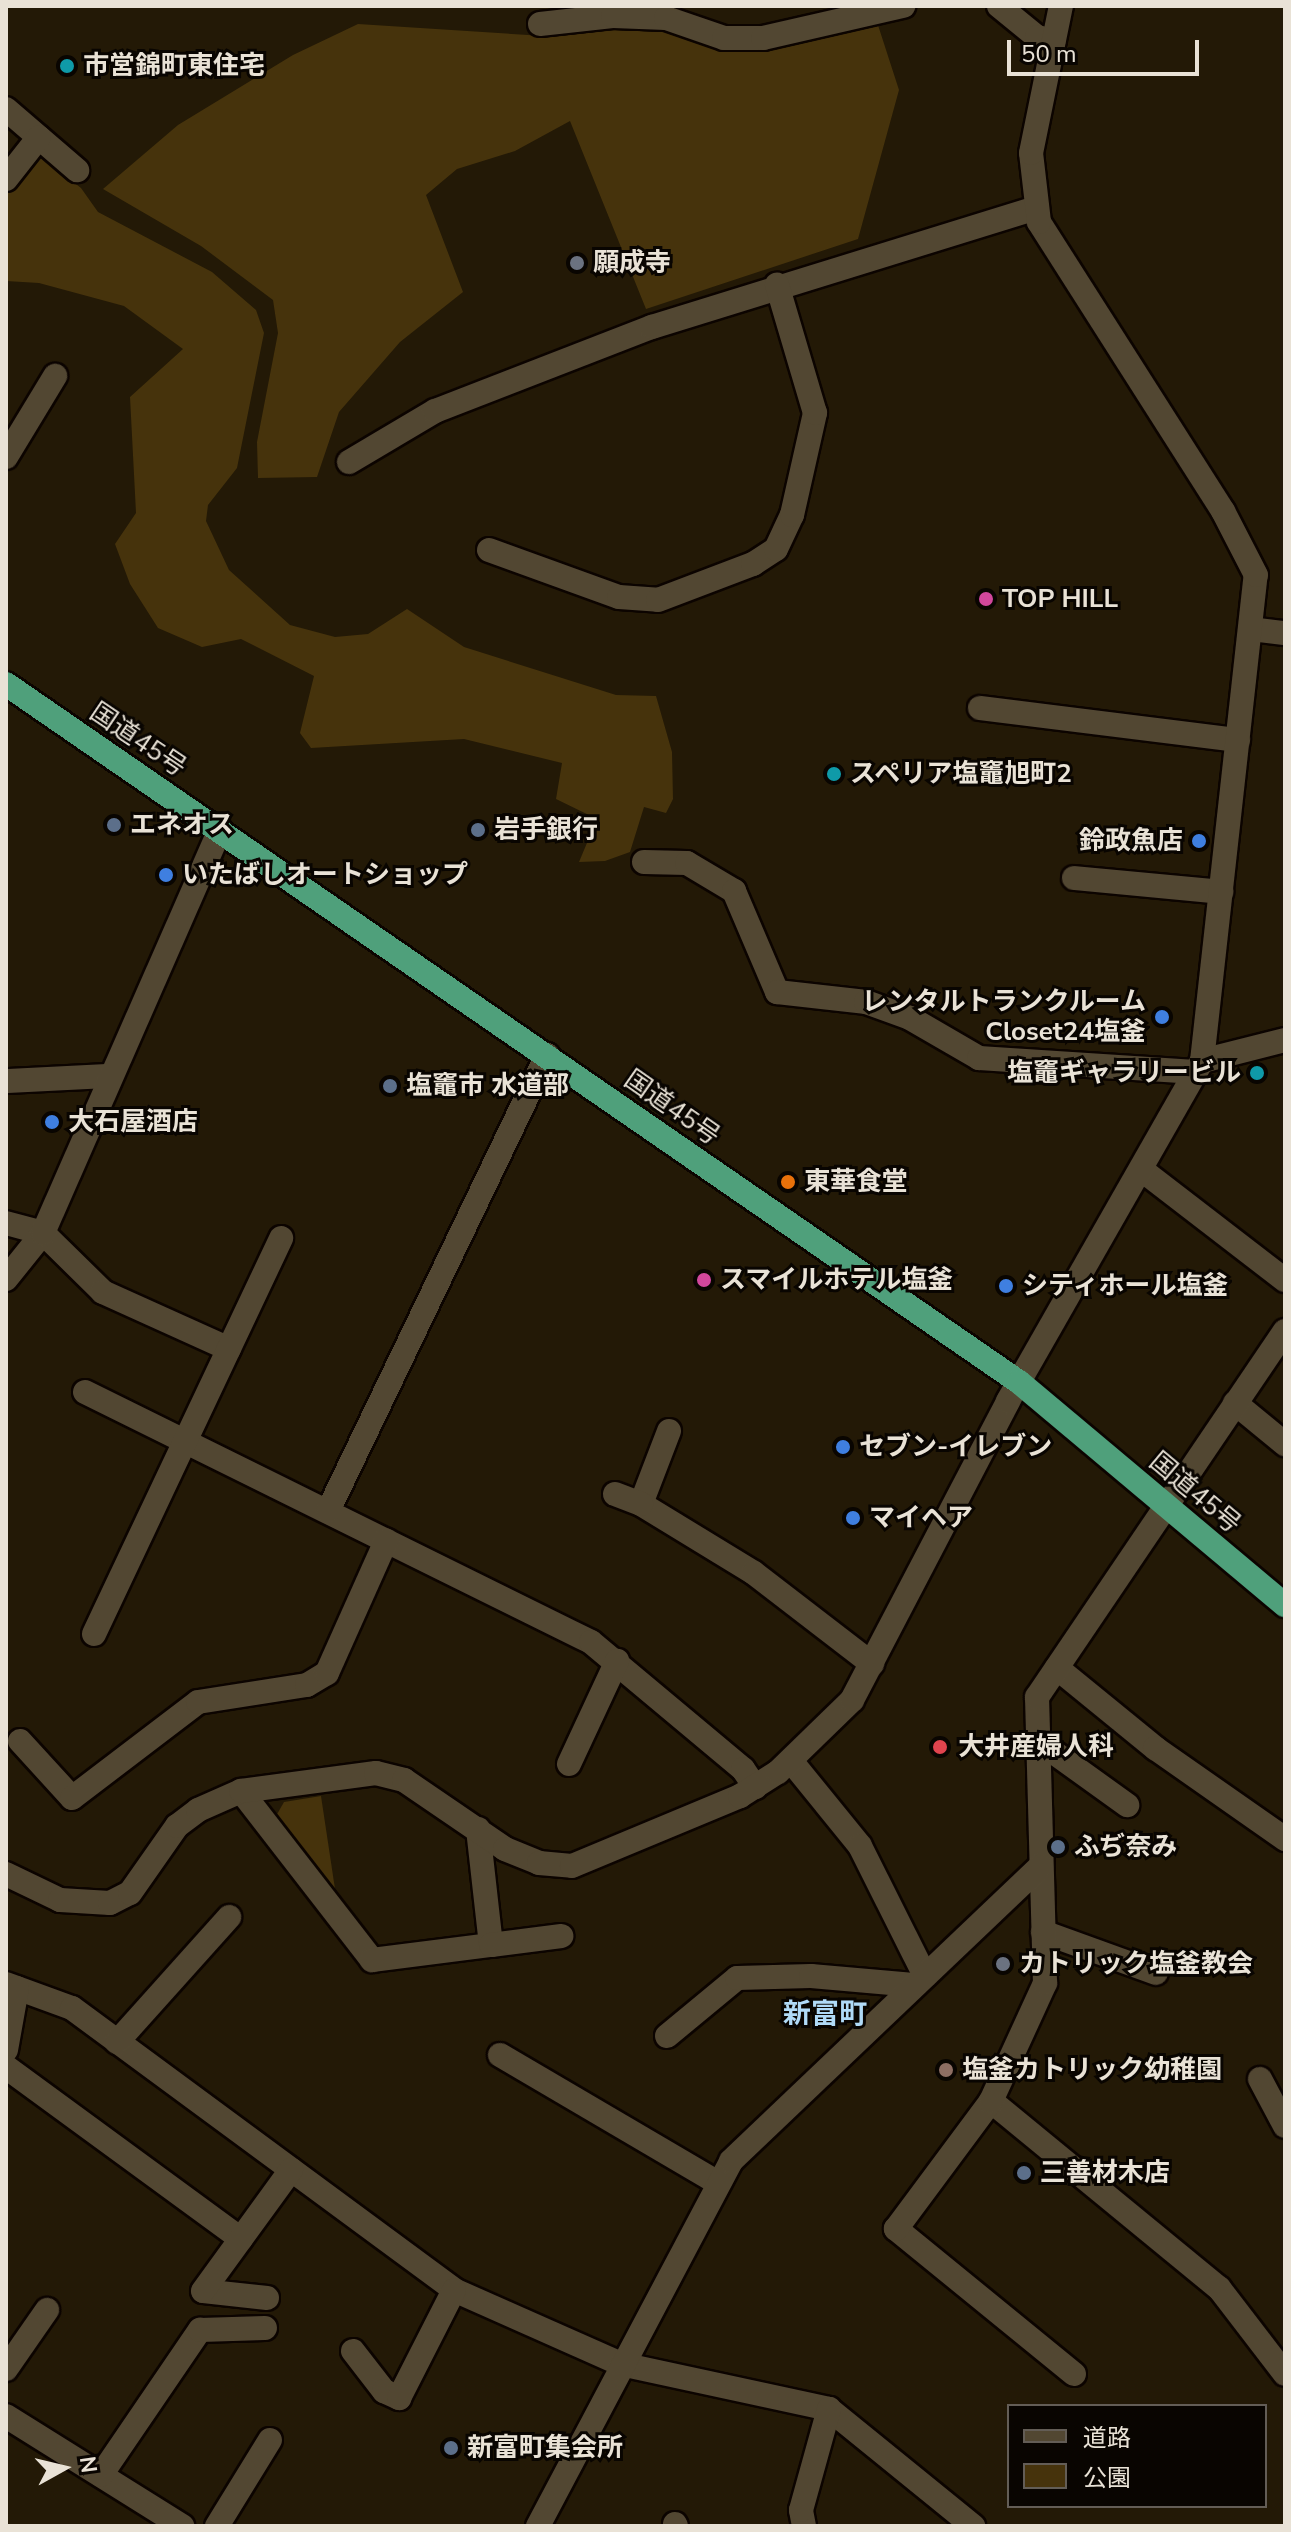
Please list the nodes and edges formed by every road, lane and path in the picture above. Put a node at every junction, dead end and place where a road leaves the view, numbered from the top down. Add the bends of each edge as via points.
1 (903, 6) edge
2 (999, 6) edge
3 (1061, 6) edge
4 (540, 24) dead end
5 (1054, 41) junction
6 (6, 109) edge
7 (39, 137) junction
8 (77, 170) dead end
9 (6, 179) edge
10 (1036, 208) junction
11 (777, 285) junction
12 (55, 376) dead end
13 (6, 457) edge
14 (349, 462) dead end
15 (489, 550) dead end
16 (1251, 629) junction
17 (1285, 633) edge
18 (6, 684) edge
19 (980, 708) dead end
20 (1238, 740) junction
21 (220, 830) junction
22 (644, 862) dead end
23 (1074, 878) dead end
24 (1221, 892) junction
25 (1285, 1040) edge
26 (547, 1055) junction
27 (1199, 1066) junction
28 (110, 1076) junction
29 (6, 1081) edge
30 (1142, 1170) junction
31 (6, 1223) edge
32 (43, 1233) junction
33 (281, 1238) dead end
34 (6, 1279) edge
35 (1285, 1280) edge
36 (1285, 1331) edge
37 (229, 1349) junction
38 (1019, 1382) junction
39 (85, 1392) dead end
40 (1235, 1403) junction
41 (669, 1431) dead end
42 (186, 1442) junction
43 (1285, 1444) edge
44 (615, 1494) dead end
45 (1164, 1503) junction
46 (641, 1504) junction
47 (328, 1511) junction
48 (386, 1541) junction
49 (1285, 1605) edge
50 (94, 1634) dead end
51 (617, 1661) junction
52 (872, 1664) junction
53 (1057, 1668) junction
54 (20, 1741) dead end
55 (1038, 1741) junction
56 (791, 1761) junction
57 (569, 1764) dead end
58 (755, 1787) junction
59 (241, 1791) junction
60 (1127, 1805) dead end
61 (478, 1829) junction
62 (1285, 1839) edge
63 (1040, 1867) junction
64 (6, 1874) edge
65 (229, 1917) dead end
66 (1043, 1932) junction
67 (561, 1936) dead end
68 (491, 1945) junction
69 (1156, 1973) dead end
70 (919, 1980) junction
71 (12, 1986) edge
72 (667, 2036) dead end
73 (117, 2042) junction
74 (6, 2050) edge
75 (500, 2055) dead end
76 (6, 2067) edge
77 (1260, 2079) dead end
78 (991, 2101) junction
79 (1285, 2126) edge
80 (291, 2170) junction
81 (718, 2183) junction
82 (241, 2239) junction
83 (454, 2290) junction
84 (267, 2298) dead end
85 (47, 2310) dead end
86 (265, 2328) dead end
87 (353, 2351) dead end
88 (621, 2364) junction
89 (6, 2369) edge
90 (1074, 2374) dead end
91 (1285, 2374) edge
92 (829, 2409) junction
93 (6, 2416) edge
94 (270, 2440) dead end
95 (101, 2475) junction
96 (182, 2526) edge
97 (217, 2526) edge
98 (538, 2526) edge
99 (804, 2526) edge
100 (973, 2526) edge

1 - 4 street via 763,38 724,38 666,18 613,16
2 - 5 street via 1037,37
3 - 5 street
5 - 10 street via 1031,153
6 - 7 street
7 - 8 street
7 - 9 street
10 - 11 street
10 - 16 street via 1045,237 1252,558 1256,575
11 - 14 street via 435,411
11 - 15 street via 815,413 792,515 776,549 753,564 658,600 619,597
12 - 13 street
16 - 17 street
16 - 20 street
18 - 21 highway, 国道45号
19 - 20 street
20 - 24 street
21 - 26 highway, 国道45号
21 - 28 street
22 - 27 street via 687,863 734,891 777,992 866,1002 910,1018 979,1058
23 - 24 street
24 - 27 street
25 - 27 street
26 - 38 highway, 国道45号
26 - 47 street
27 - 30 street
28 - 29 street
28 - 32 street
30 - 35 street
30 - 38 street
31 - 32 street
32 - 34 street
32 - 37 street via 103,1292
33 - 37 street
36 - 40 street
37 - 42 street
38 - 45 highway, 国道45号
38 - 52 street
39 - 42 street
40 - 43 street
40 - 45 street
41 - 46 street
42 - 47 street
42 - 50 street
44 - 46 street
45 - 49 highway, 国道45号
45 - 53 street
46 - 52 street via 754,1573
47 - 48 street
48 - 51 street via 591,1642
48 - 54 street via 327,1673 307,1685 198,1702 72,1798
51 - 57 street
51 - 58 street via 743,1769
52 - 56 street via 852,1700
53 - 55 street via 1037,1697
53 - 62 street via 1155,1748
55 - 60 street
55 - 63 street
56 - 58 street
56 - 70 street via 860,1846
58 - 61 street via 604,1857 572,1866 539,1863 505,1849
59 - 61 street via 376,1773 404,1780
59 - 64 street via 177,1826 144,1877 110,1903 60,1900
59 - 68 street via 372,1960
61 - 68 street
63 - 66 street
63 - 70 street
65 - 73 street
66 - 69 street
66 - 78 street via 1045,1983
67 - 68 street
70 - 72 street via 737,1978
70 - 81 street via 760,2132
71 - 73 street via 72,2008
71 - 74 street
73 - 80 street
75 - 81 street
76 - 82 street
77 - 79 street
78 - 90 street via 896,2229
78 - 91 street via 1219,2288
80 - 82 street
80 - 83 street
81 - 88 street
82 - 84 street via 203,2291
83 - 87 street via 399,2398 384,2391
83 - 88 street
85 - 89 street
86 - 95 street via 200,2330
88 - 92 street
88 - 98 street
92 - 99 street via 801,2510
92 - 100 street
93 - 95 street
94 - 97 street
95 - 96 street

